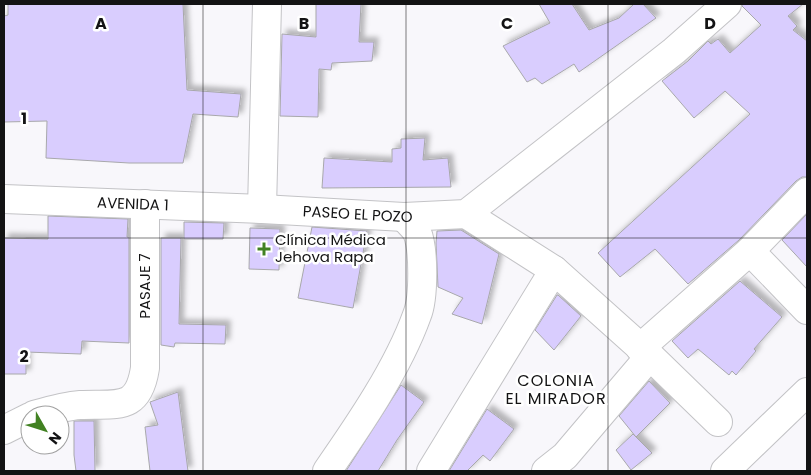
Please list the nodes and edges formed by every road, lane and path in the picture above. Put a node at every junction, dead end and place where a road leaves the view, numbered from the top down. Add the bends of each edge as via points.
1 (267, 4) edge
2 (727, 4) edge
3 (7, 192) edge
4 (807, 192) edge
5 (145, 204) junction
6 (262, 209) junction
7 (466, 214) junction
8 (404, 218) junction
9 (750, 251) junction
10 (554, 270) junction
11 (807, 310) edge
12 (645, 352) junction
13 (807, 392) edge
14 (70, 407) edge
15 (20, 422) edge
16 (718, 422) dead end
17 (4, 430) edge
18 (327, 471) edge
19 (431, 471) edge
20 (546, 471) edge
21 (725, 471) edge

1 - 6 main road
2 - 7 main road via 674,51
3 - 5 main road, AVENIDA 1
4 - 9 main road
5 - 6 main road, AVENIDA 1
5 - 14 main road, PASAJE 7 via 146,368 143,382 136,395 126,402
6 - 8 main road, PASEO EL POZO
7 - 8 main road
7 - 10 main road
8 - 18 main road, PASEO EL POZO via 416,230 420,242 422,277 418,314 389,375
9 - 11 main road
9 - 12 main road
10 - 12 main road
10 - 19 main road
12 - 16 main road
12 - 20 main road via 566,456
13 - 21 main road
15 - 17 main road

